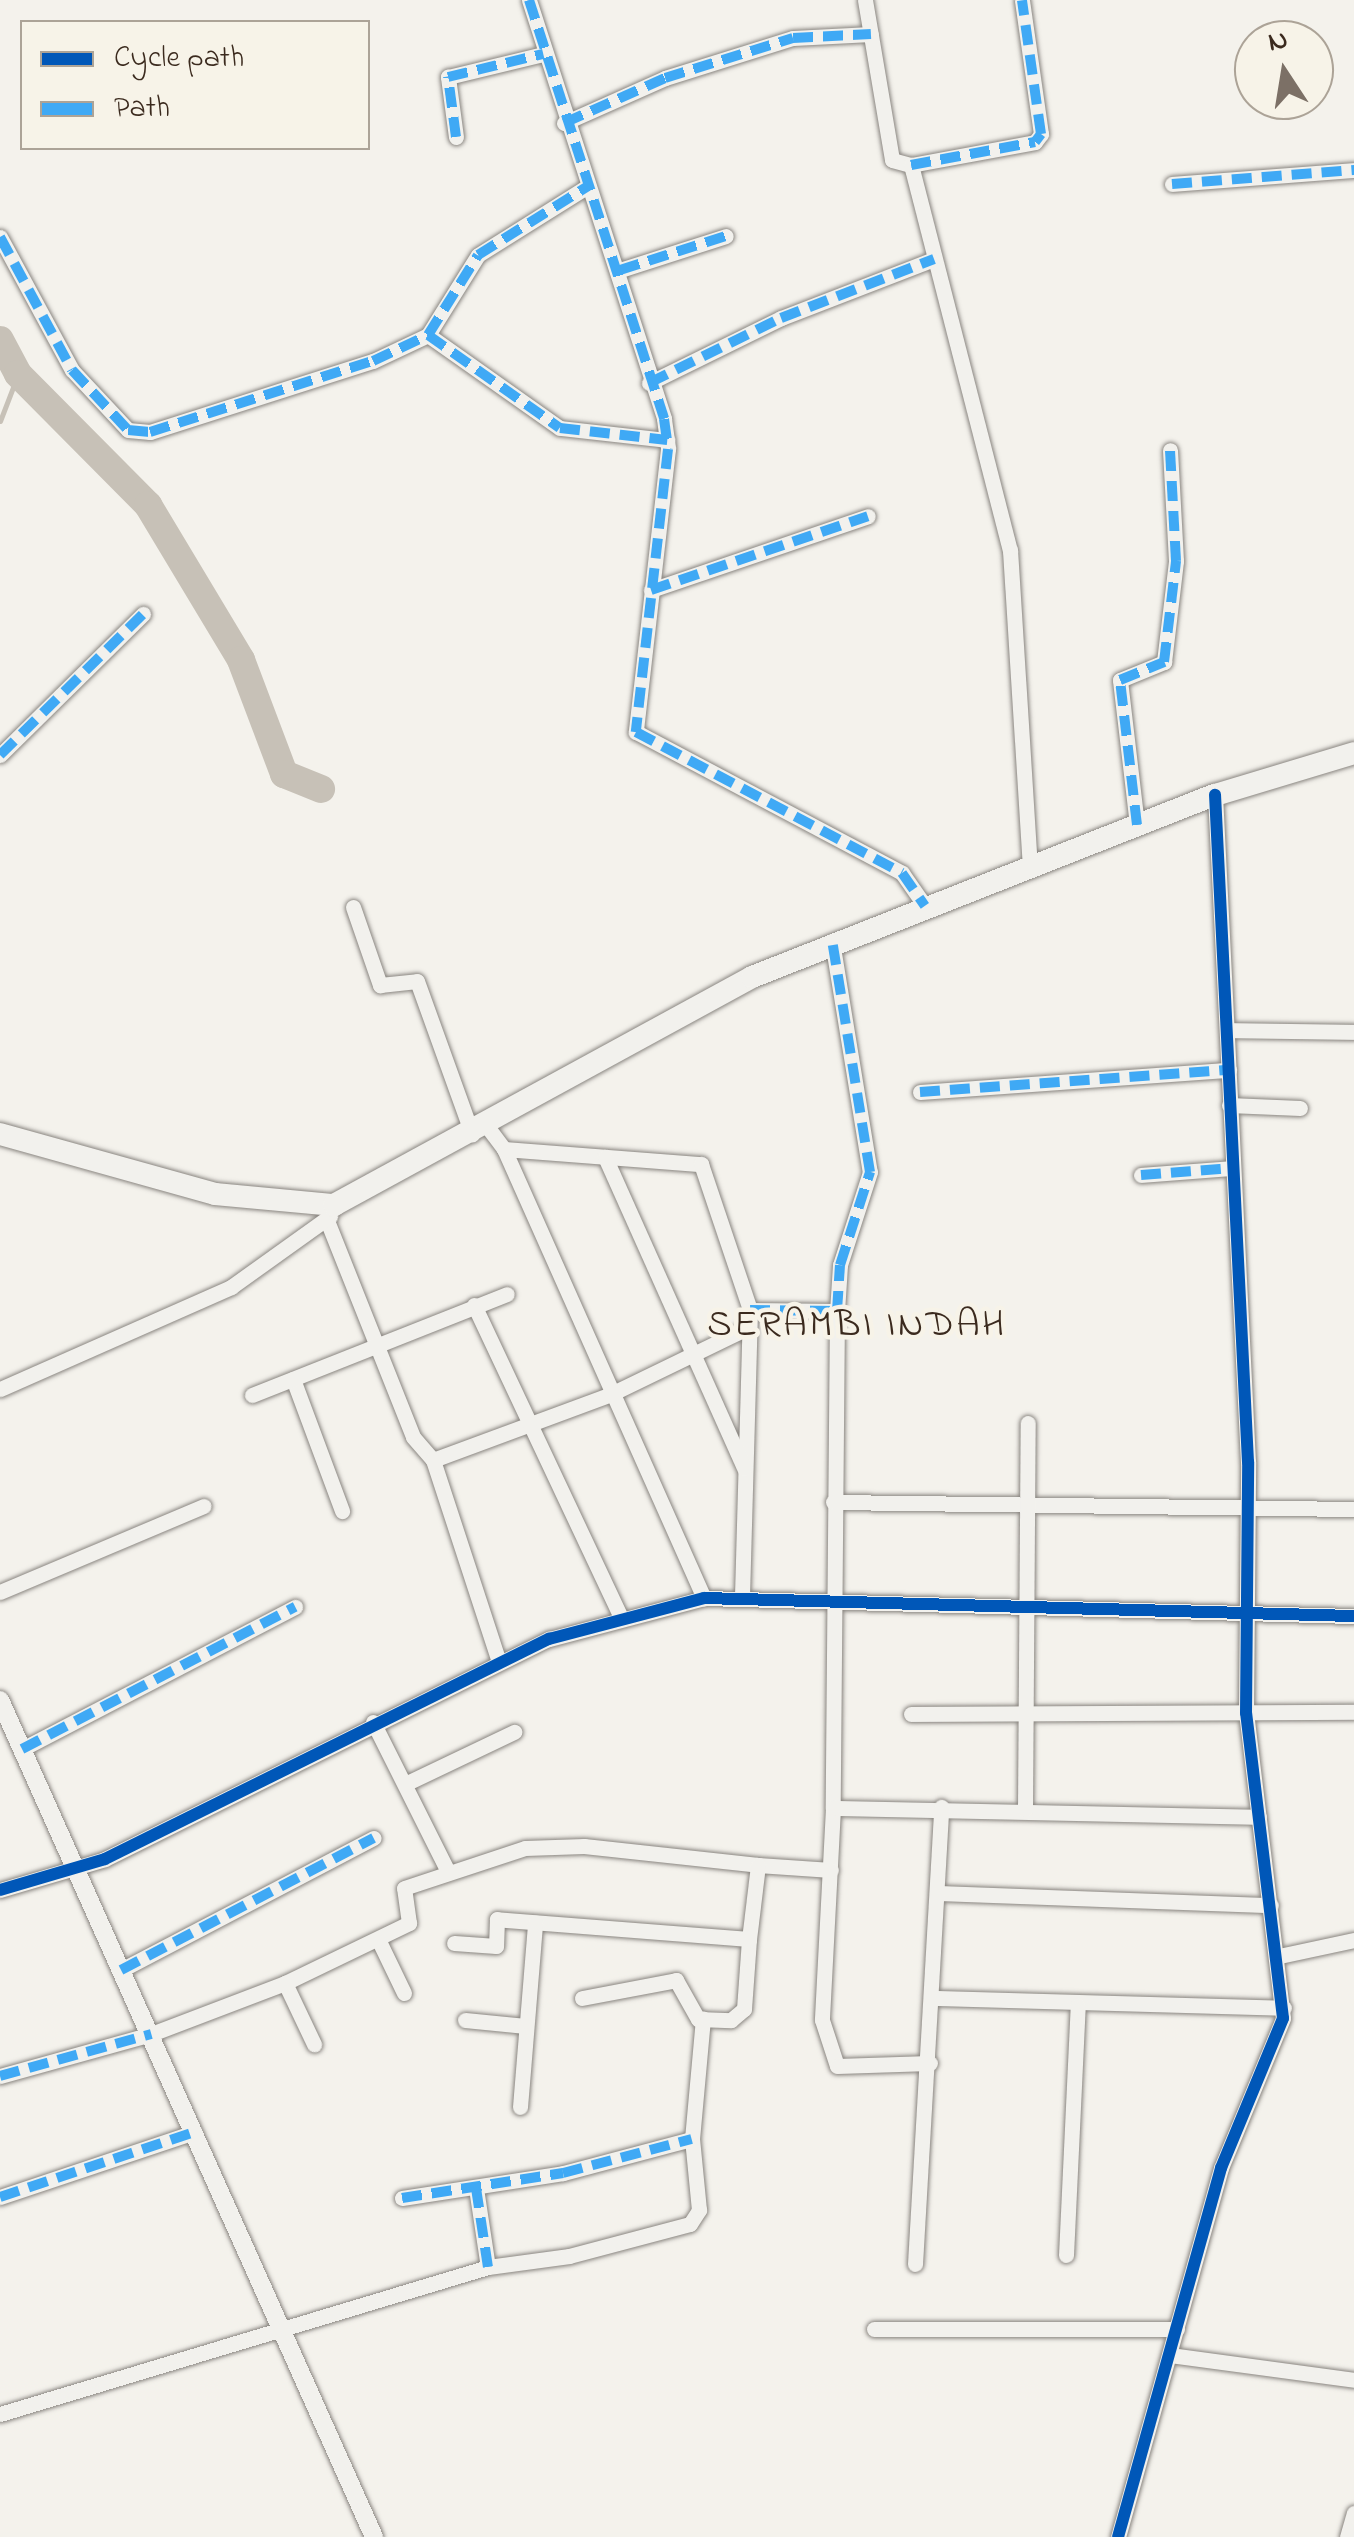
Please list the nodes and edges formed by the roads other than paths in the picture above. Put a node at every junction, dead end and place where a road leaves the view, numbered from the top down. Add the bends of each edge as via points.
1 (529, 0) edge
2 (865, 0) edge
3 (1022, 0) edge
4 (871, 34) junction
5 (543, 54) junction
6 (564, 123) junction
7 (456, 137) dead end
8 (912, 165) junction
9 (1354, 170) edge
10 (1172, 184) dead end
11 (588, 186) junction
12 (726, 236) dead end
13 (0, 237) edge
14 (934, 259) junction
15 (620, 270) junction
16 (428, 335) junction
17 (649, 383) junction
18 (666, 440) junction
19 (1170, 450) dead end
20 (868, 516) dead end
21 (651, 590) junction
22 (143, 614) dead end
23 (1354, 753) edge
24 (0, 754) edge
25 (1215, 795) junction
26 (1138, 825) junction
27 (1030, 866) junction
28 (925, 906) junction
29 (352, 907) dead end
30 (832, 941) junction
31 (1227, 1030) junction
32 (1354, 1032) edge
33 (1229, 1070) junction
34 (920, 1092) dead end
35 (1229, 1105) junction
36 (1300, 1108) dead end
37 (479, 1130) junction
38 (0, 1134) edge
39 (504, 1149) junction
40 (606, 1157) junction
41 (1233, 1168) junction
42 (1140, 1175) dead end
43 (331, 1214) junction
44 (506, 1294) dead end
45 (474, 1305) junction
46 (836, 1311) junction
47 (750, 1318) junction
48 (378, 1345) junction
49 (694, 1357) junction
50 (292, 1379) junction
51 (0, 1389) edge
52 (611, 1394) junction
53 (252, 1395) dead end
54 (1028, 1423) dead end
55 (531, 1426) junction
56 (434, 1460) junction
57 (747, 1475) junction
58 (834, 1502) junction
59 (204, 1506) dead end
60 (1028, 1507) junction
61 (1354, 1509) edge
62 (1248, 1510) junction
63 (342, 1511) dead end
64 (0, 1592) edge
65 (742, 1594) junction
66 (704, 1598) junction
67 (832, 1600) junction
68 (294, 1607) dead end
69 (1029, 1612) junction
70 (1247, 1614) junction
71 (1354, 1616) edge
72 (621, 1618) junction
73 (500, 1662) junction
74 (0, 1700) edge
75 (1354, 1712) edge
76 (911, 1714) dead end
77 (1246, 1714) junction
78 (1028, 1715) junction
79 (372, 1722) junction
80 (514, 1732) dead end
81 (22, 1749) junction
82 (406, 1783) junction
83 (942, 1807) junction
84 (833, 1808) junction
85 (1025, 1809) junction
86 (1259, 1817) junction
87 (374, 1838) dead end
88 (758, 1865) junction
89 (74, 1870) junction
90 (831, 1870) junction
91 (448, 1872) junction
92 (0, 1890) edge
93 (938, 1893) junction
94 (1272, 1905) junction
95 (535, 1924) junction
96 (378, 1939) junction
97 (750, 1939) junction
98 (1354, 1940) edge
99 (454, 1944) dead end
100 (1279, 1956) junction
101 (121, 1970) junction
102 (285, 1983) junction
103 (404, 1993) dead end
104 (582, 1998) dead end
105 (936, 1998) junction
106 (1078, 2004) junction
107 (1284, 2008) junction
108 (703, 2019) junction
109 (464, 2020) dead end
110 (526, 2026) junction
111 (151, 2034) junction
112 (314, 2044) dead end
113 (930, 2063) junction
114 (0, 2076) edge
115 (520, 2107) dead end
116 (194, 2132) junction
117 (692, 2139) junction
118 (476, 2188) junction
119 (0, 2197) edge
120 (402, 2198) dead end
121 (1066, 2255) dead end
122 (916, 2264) dead end
123 (488, 2267) junction
124 (1178, 2328) junction
125 (280, 2329) junction
126 (874, 2329) dead end
127 (1170, 2355) junction
128 (1354, 2380) edge
129 (0, 2414) edge
130 (1354, 2513) edge
131 (372, 2536) edge
132 (1118, 2537) edge
133 (1347, 2537) edge

1 - 5 street
2 - 4 street
3 - 8 street via 1042,134 1035,142
4 - 6 street via 794,38 665,78
4 - 8 street via 892,160
5 - 6 street
5 - 7 street via 448,77
6 - 11 street
8 - 14 street
9 - 10 street
11 - 15 street
11 - 16 street via 478,255
12 - 15 street
13 - 16 street via 72,370 128,430 150,432 262,397
14 - 17 street via 781,318
14 - 27 street via 1010,550
15 - 17 street
16 - 18 street via 560,428
17 - 18 street
18 - 21 street
19 - 26 street via 1176,561 1164,662 1120,680
20 - 21 street
21 - 28 street via 636,689 642,740 902,873
22 - 24 street
23 - 25 highway
25 - 26 highway
25 - 31 street
26 - 27 highway
27 - 28 highway
28 - 30 highway
29 - 37 street via 380,985 417,981
30 - 37 highway via 752,977
30 - 46 street via 870,1172 840,1264
31 - 32 street
31 - 33 street
33 - 34 street
33 - 35 street
35 - 36 street
35 - 41 street
37 - 39 street
37 - 43 highway
38 - 43 highway via 214,1194
39 - 40 street
39 - 52 street
40 - 47 street via 701,1164
40 - 49 street
41 - 42 street
41 - 62 street
43 - 48 street
43 - 51 street via 231,1288
44 - 45 street
45 - 48 street
45 - 55 street
46 - 47 street
46 - 58 street
47 - 49 street
47 - 57 street
48 - 50 street
48 - 56 street via 414,1436
49 - 52 street
49 - 57 street
50 - 53 street
50 - 63 street
52 - 55 street
52 - 66 street
54 - 60 street
55 - 56 street
55 - 72 street
56 - 73 street
57 - 65 street
58 - 60 street
58 - 67 street
59 - 64 street
60 - 62 street
60 - 69 street
61 - 62 street
62 - 70 street
65 - 66 street
65 - 67 street
66 - 72 street
67 - 69 street
67 - 84 street
68 - 81 street
69 - 70 street
69 - 78 street
70 - 71 street
70 - 77 street
72 - 73 street
73 - 79 street
74 - 81 main road
75 - 77 street
76 - 78 street
77 - 78 street
77 - 86 street
78 - 85 street
79 - 82 street
79 - 89 street
80 - 82 street
81 - 89 main road
82 - 91 street
83 - 84 street
83 - 85 street
83 - 93 street
84 - 90 street
85 - 86 street
86 - 94 street
87 - 101 street
88 - 90 street
88 - 91 street via 552,1845
88 - 97 street
89 - 92 street
89 - 101 main road
90 - 113 street via 828,2055 837,2066
91 - 96 street via 401,1890 412,1920
93 - 94 street
93 - 105 street
94 - 100 street
95 - 97 street
95 - 99 street via 498,1919 496,1946
95 - 110 street
96 - 102 street
96 - 103 street
97 - 108 street via 742,2013
98 - 100 street
100 - 107 street
101 - 111 main road
102 - 111 street
102 - 112 street
104 - 108 street via 676,1980
105 - 106 street
105 - 113 street
106 - 107 street
106 - 121 street
107 - 124 street via 1221,2168
108 - 117 street
109 - 110 street
110 - 115 street
111 - 114 street
111 - 116 main road
113 - 122 street
116 - 119 street
116 - 125 main road
117 - 118 street
117 - 123 street via 699,2210 690,2224 569,2256
118 - 120 street
118 - 123 street
123 - 125 street
124 - 126 street
124 - 127 street
125 - 129 street
125 - 131 main road
127 - 128 street
127 - 132 street
130 - 133 street

